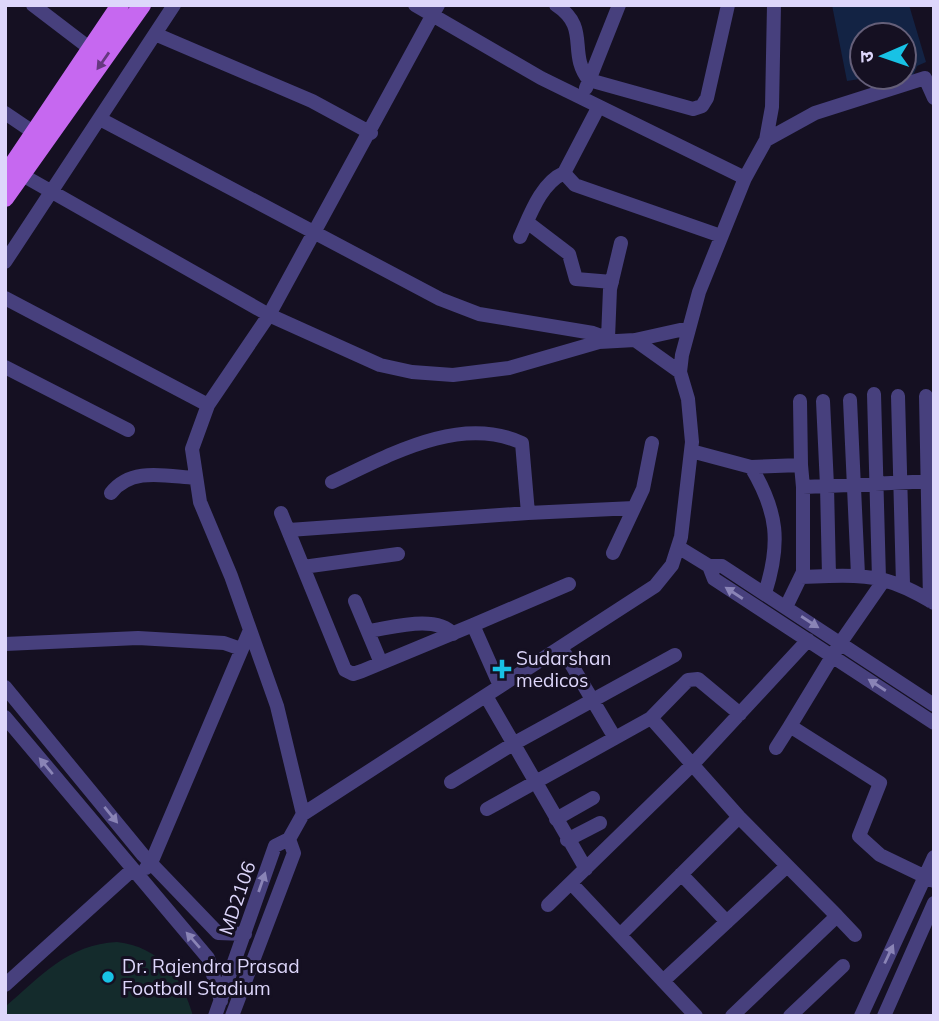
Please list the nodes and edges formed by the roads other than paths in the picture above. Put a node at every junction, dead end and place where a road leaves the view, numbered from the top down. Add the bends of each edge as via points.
1 (33, 5) edge
2 (120, 5) edge
3 (142, 5) edge
4 (173, 5) edge
5 (415, 5) edge
6 (556, 5) edge
7 (618, 5) edge
8 (728, 5) edge
9 (774, 5) edge
10 (435, 11) edge
11 (155, 34) junction
12 (92, 50) junction
13 (589, 80) junction
14 (934, 98) edge
15 (581, 99) junction
16 (598, 108) junction
17 (5, 113) edge
18 (100, 119) junction
19 (371, 133) junction
20 (36, 134) junction
21 (766, 140) junction
22 (564, 173) junction
23 (5, 176) edge
24 (24, 176) junction
25 (745, 178) junction
26 (51, 194) junction
27 (5, 198) edge
28 (527, 222) junction
29 (316, 232) junction
30 (721, 236) junction
31 (520, 237) dead end
32 (621, 243) dead end
33 (5, 262) edge
34 (612, 282) junction
35 (5, 298) edge
36 (269, 315) junction
37 (689, 328) junction
38 (611, 340) junction
39 (635, 341) junction
40 (5, 368) edge
41 (680, 372) junction
42 (874, 394) dead end
43 (898, 396) dead end
44 (926, 396) dead end
45 (850, 400) dead end
46 (800, 401) dead end
47 (823, 401) dead end
48 (208, 405) junction
49 (128, 430) dead end
50 (652, 443) dead end
51 (691, 451) junction
52 (801, 465) junction
53 (751, 467) junction
54 (194, 478) junction
55 (930, 481) edge
56 (332, 482) dead end
57 (877, 484) junction
58 (899, 484) junction
59 (854, 485) junction
60 (827, 486) junction
61 (803, 487) junction
62 (111, 493) dead end
63 (634, 508) junction
64 (281, 513) dead end
65 (528, 513) junction
66 (289, 530) junction
67 (678, 547) junction
68 (613, 553) dead end
69 (398, 554) dead end
70 (709, 566) junction
71 (303, 567) junction
72 (858, 575) junction
73 (829, 576) junction
74 (801, 577) junction
75 (882, 580) junction
76 (569, 584) dead end
77 (903, 584) junction
78 (765, 593) junction
79 (355, 601) dead end
80 (932, 602) edge
81 (786, 607) junction
82 (473, 625) junction
83 (250, 629) junction
84 (368, 631) junction
85 (453, 634) junction
86 (808, 640) junction
87 (841, 642) junction
88 (5, 644) edge
89 (561, 647) junction
90 (241, 649) junction
91 (675, 655) dead end
92 (832, 656) junction
93 (381, 663) junction
94 (5, 687) edge
95 (500, 687) junction
96 (486, 696) junction
97 (593, 700) junction
98 (934, 705) edge
99 (740, 714) junction
100 (5, 717) edge
101 (651, 718) junction
102 (934, 723) edge
103 (790, 726) junction
104 (615, 737) junction
105 (513, 744) junction
106 (776, 748) dead end
107 (693, 764) junction
108 (534, 781) junction
109 (451, 782) dead end
110 (593, 798) dead end
111 (487, 808) dead end
112 (303, 814) junction
113 (739, 817) junction
114 (556, 819) junction
115 (600, 823) dead end
116 (289, 839) junction
117 (567, 840) junction
118 (135, 845) junction
119 (934, 857) edge
120 (122, 858) junction
121 (151, 863) junction
122 (788, 866) junction
123 (586, 869) junction
124 (134, 873) junction
125 (681, 874) junction
126 (929, 879) edge
127 (571, 883) junction
128 (934, 903) edge
129 (548, 905) dead end
130 (837, 916) junction
131 (727, 922) junction
132 (245, 934) junction
133 (620, 935) junction
134 (855, 935) dead end
135 (843, 966) dead end
136 (663, 981) junction
137 (5, 985) edge
138 (221, 1001) junction
139 (215, 1016) edge
140 (232, 1016) edge
141 (696, 1016) edge
142 (732, 1016) edge
143 (790, 1016) edge
144 (861, 1016) edge
145 (884, 1016) edge

1 - 12 street
2 - 12 main road
3 -> 24 main road
4 - 11 street
5 - 10 street
6 - 13 street via 576,23 581,71
7 - 13 street
8 - 13 street via 702,106 680,108
9 - 21 street, MD2106 via 772,107
10 - 15 street
10 - 19 street
11 - 18 street
11 - 19 street via 312,102
12 - 20 main road
13 - 15 street
14 - 21 street via 925,78 815,113
15 - 16 street
16 - 22 street
16 - 25 street
17 - 20 street
18 - 26 street
18 - 29 street
19 - 29 street
20 - 23 main road
21 - 25 street, MD2106
22 - 28 street via 549,183
22 - 30 street via 575,185
24 - 26 street
24 - 27 main road
25 - 30 street, MD2106
26 - 33 street
26 - 36 street
28 - 31 street
28 - 34 street via 569,254 576,279
29 - 36 street
29 - 38 street via 440,299 479,314
30 - 37 street, MD2106
32 - 34 street
34 - 38 street
35 - 48 street
36 - 38 street via 354,355 412,372 453,375 509,368
36 - 48 street
37 - 39 street
37 - 41 street, MD2106
38 - 39 street
39 - 41 street
40 - 49 street
41 - 51 street, MD2106 via 688,399
42 - 57 street
43 - 58 street
44 - 55 street
45 - 59 street
46 - 52 street
47 - 60 street
48 - 54 street via 192,449
50 - 63 street via 643,489
51 - 53 street
51 - 67 street, MD2106
52 - 53 street
52 - 61 street
53 - 78 street via 776,525 775,563
54 - 62 street via 133,476 120,481
54 - 83 street
55 - 58 street
55 - 80 street
56 - 65 street via 427,441 452,435 503,436 522,443
57 - 58 street
57 - 59 street
57 - 75 street
58 - 77 street
59 - 60 street
59 - 72 street
60 - 61 street
60 - 73 street
61 - 74 street
63 - 65 street
63 - 68 street
64 - 66 street
65 - 66 street
66 - 71 street
67 - 70 street
67 - 89 street, MD2106 via 655,586
69 - 71 street
70 - 78 street via 722,566
86 -> 70 street via 714,579
71 - 93 street via 345,670 353,674
72 - 73 street
72 - 75 street
73 - 74 street
74 - 81 street
75 - 77 street
75 - 87 street
76 - 82 street
77 - 80 street
78 - 81 street
79 - 84 street
81 -> 87 street
82 - 85 street
82 - 95 street
83 - 90 street
83 - 112 street via 277,706
84 - 85 street via 430,624 447,627
84 - 93 street
85 - 93 street
86 - 92 street
86 - 99 street
87 - 92 street
87 - 98 street
88 - 90 street via 138,638 224,643
89 - 95 street, MD2106
89 - 97 street
90 - 121 street
91 - 97 street
102 -> 92 street
92 - 103 street
94 -> 118 street
95 - 96 street, MD2106
96 - 105 street
96 - 112 street, MD2106
97 - 104 street
97 - 105 street
99 - 101 street via 698,679 688,680
99 - 107 street
120 -> 100 street
101 - 104 street
101 - 107 street
103 - 106 street
103 - 126 street via 880,783 859,836 880,855
104 - 108 street
105 - 108 street
105 - 109 street
107 - 113 street
107 - 123 street
108 - 111 street
108 - 114 street
110 - 114 street
112 - 116 street, MD2106
113 - 122 street
113 - 125 street
114 - 117 street
115 - 117 street
132 -> 116 street, MD2106 via 275,846
116 - 140 street, MD2106 via 294,853
117 - 123 street
118 - 120 street
118 - 121 street
119 - 126 street
120 - 124 street
121 - 124 street
121 - 132 street via 218,933
122 - 130 street
122 - 131 street
123 - 127 street
124 - 137 street
138 -> 124 street via 208,958
125 - 131 street
125 - 133 street
144 -> 126 street
127 - 129 street
127 - 133 street
128 - 145 street
130 - 134 street
130 - 142 street
131 - 136 street
132 - 138 street, MD2106
133 - 136 street
135 - 143 street
136 - 141 street
138 - 139 street, MD2106

